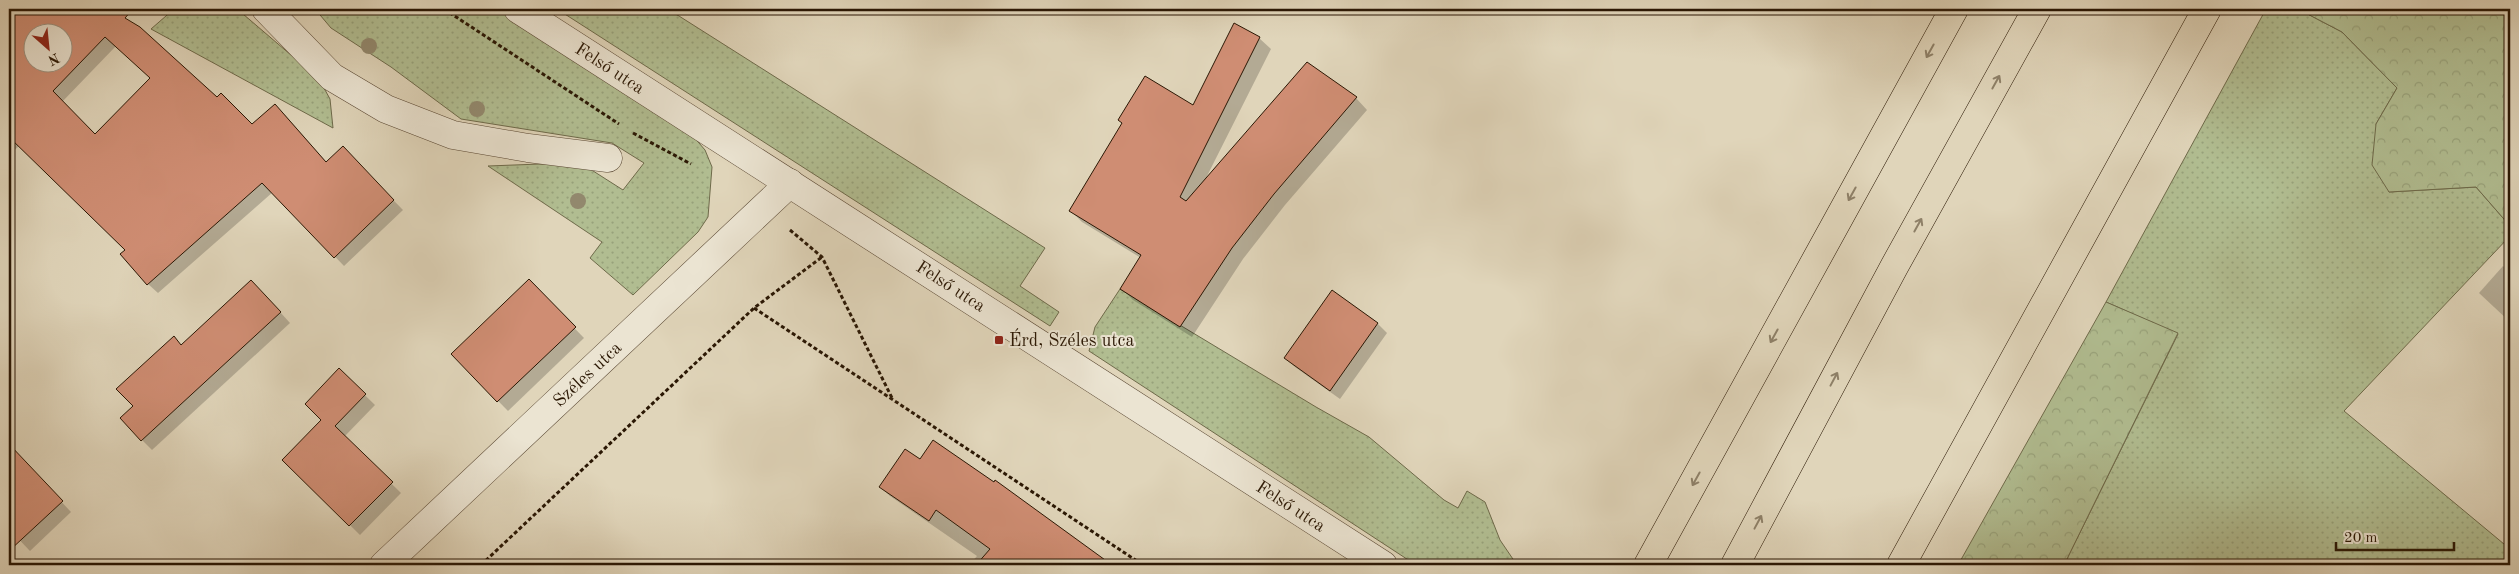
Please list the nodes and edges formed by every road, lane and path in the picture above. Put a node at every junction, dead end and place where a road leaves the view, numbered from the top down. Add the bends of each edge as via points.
1 (266, 9) edge
2 (444, 9) edge
3 (518, 9) edge
4 (1954, 9) edge
5 (2037, 9) edge
6 (2207, 9) edge
7 (623, 127) dead end
8 (631, 131) dead end
9 (608, 158) dead end
10 (694, 165) dead end
11 (790, 183) junction
12 (761, 209) junction
13 (822, 257) junction
14 (754, 308) junction
15 (893, 400) junction
16 (384, 565) edge
17 (481, 565) edge
18 (1143, 565) edge
19 (1383, 565) edge
20 (1648, 565) edge
21 (1735, 565) edge
22 (1901, 565) edge

1 - 9 street via 332,77 386,109 453,135
2 - 7 path
3 - 11 street, Felső utca
4 -> 20 main road
21 -> 5 main road via 1894,267
6 - 22 main road
8 - 10 path
11 - 12 street, Széles utca
11 - 19 street, Felső utca
12 - 13 path
12 - 16 street, Széles utca
13 - 14 path
13 - 15 path
14 - 15 path
14 - 17 path
15 - 18 path

